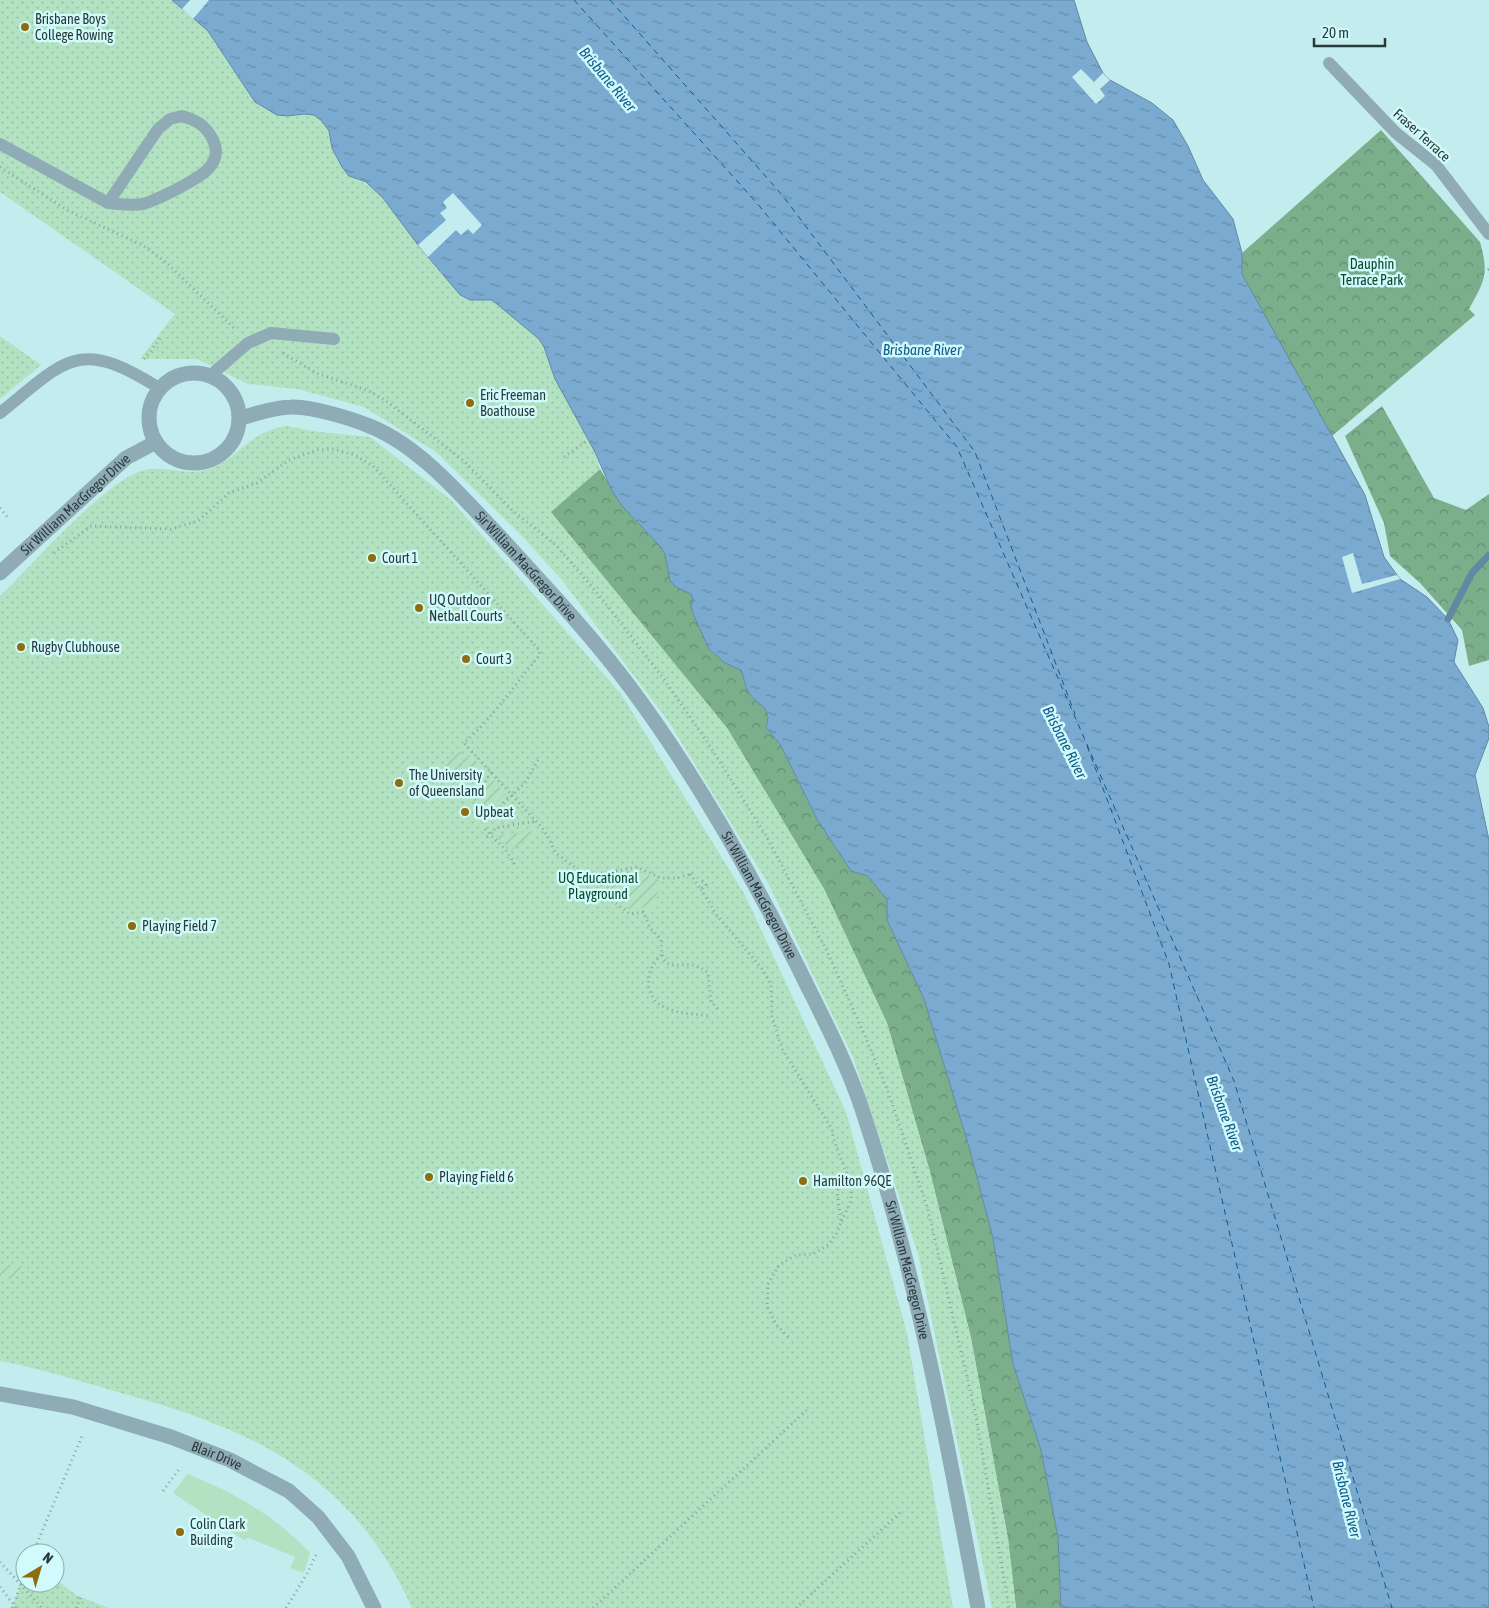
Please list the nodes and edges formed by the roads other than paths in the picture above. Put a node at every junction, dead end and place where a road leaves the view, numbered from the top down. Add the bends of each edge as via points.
1 (1329, 63) dead end
2 (0, 144) edge
3 (108, 203) junction
4 (1489, 234) edge
5 (334, 339) dead end
6 (211, 375) junction
7 (159, 388) junction
8 (0, 413) edge
9 (240, 418) junction
10 (156, 442) junction
11 (0, 573) edge
12 (0, 1394) edge
13 (374, 1608) edge
14 (978, 1608) edge

1 - 4 lane, Fraser Terrace via 1396,133 1436,165
2 - 3 lane
3 - 3 lane via 158,129 170,119 182,116 197,120 209,132 216,144 216,157 212,167 201,176 144,204
5 - 6 lane via 271,333 248,343
6 - 7 street via 197,372 181,374
6 - 9 street via 233,394
7 - 8 lane via 131,370 106,360 79,359 47,375
7 - 10 street via 149,412
9 - 10 street via 231,445 210,460 182,462 168,455
9 - 14 street, Sir William MacGregor Drive via 292,406 373,427 408,448 459,493 593,641 642,704 706,800 757,887 821,1014 861,1106 899,1232 923,1329
10 - 11 street, Sir William MacGregor Drive via 126,458
12 - 13 street, Blair Drive via 73,1407 171,1437 230,1460 289,1491 318,1517 348,1556

